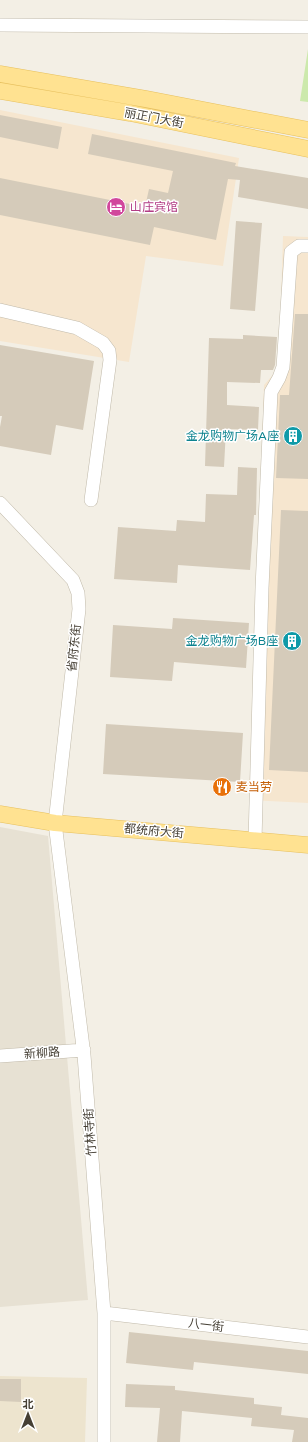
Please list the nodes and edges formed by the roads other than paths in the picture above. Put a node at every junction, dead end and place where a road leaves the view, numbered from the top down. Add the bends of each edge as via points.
1 (0, 25) edge
2 (308, 26) edge
3 (0, 74) edge
4 (0, 91) edge
5 (308, 130) edge
6 (308, 149) edge
7 (308, 246) edge
8 (0, 310) edge
9 (91, 500) dead end
10 (0, 502) edge
11 (0, 814) edge
12 (55, 823) junction
13 (255, 840) junction
14 (308, 845) edge
15 (84, 1050) junction
16 (0, 1056) edge
17 (104, 1313) junction
18 (308, 1337) edge
19 (104, 1442) edge

1 - 2 street
3 - 5 main road, 丽正门大街
4 - 6 main road, 丽正门大街 via 130,113
7 - 13 street via 299,246 291,252 283,367 271,392
8 - 9 street via 77,328 103,343 109,351 110,360
10 - 12 street, 省府东街 via 73,580 78,593 79,610
11 - 12 main road, 都统府大街
12 - 13 main road, 都统府大街
12 - 15 street, 竹林寺街
13 - 14 main road, 都统府大街
15 - 16 street, 新柳路
15 - 17 street, 竹林寺街
17 - 18 street, 八一街
17 - 19 street, 竹林寺街

